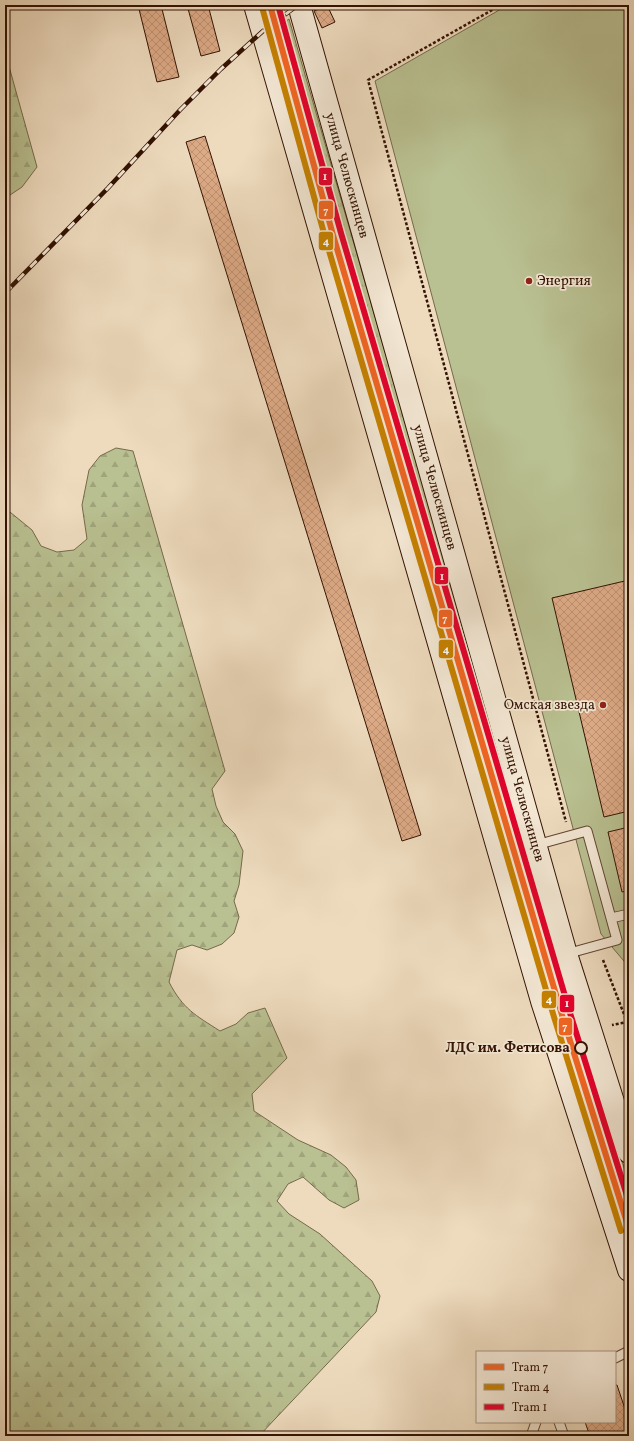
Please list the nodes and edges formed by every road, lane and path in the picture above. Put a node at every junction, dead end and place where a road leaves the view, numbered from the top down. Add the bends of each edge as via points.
1 (255, 5) edge
2 (299, 5) edge
3 (501, 5) edge
4 (570, 836) junction
5 (536, 845) junction
6 (629, 914) edge
7 (612, 918) junction
8 (597, 945) junction
9 (566, 954) junction
10 (628, 1022) edge
11 (610, 1026) dead end
12 (629, 1152) edge
13 (629, 1270) edge
14 (629, 1351) edge
15 (616, 1358) edge
16 (536, 1423) edge
17 (559, 1423) edge
18 (531, 1436) edge
19 (564, 1436) edge

1 - 13 main road via 542,1001
2 - 5 main road, улица Челюскинцев
3 - 4 path via 368,80
4 - 5 lane
4 - 7 lane via 587,831
5 - 9 main road, улица Челюскинцев
6 - 7 lane
7 - 8 lane via 618,940
8 - 9 lane
8 - 10 path
9 - 12 main road, улица Челюскинцев
10 - 11 path
14 - 15 lane
16 - 18 lane
17 - 19 lane

